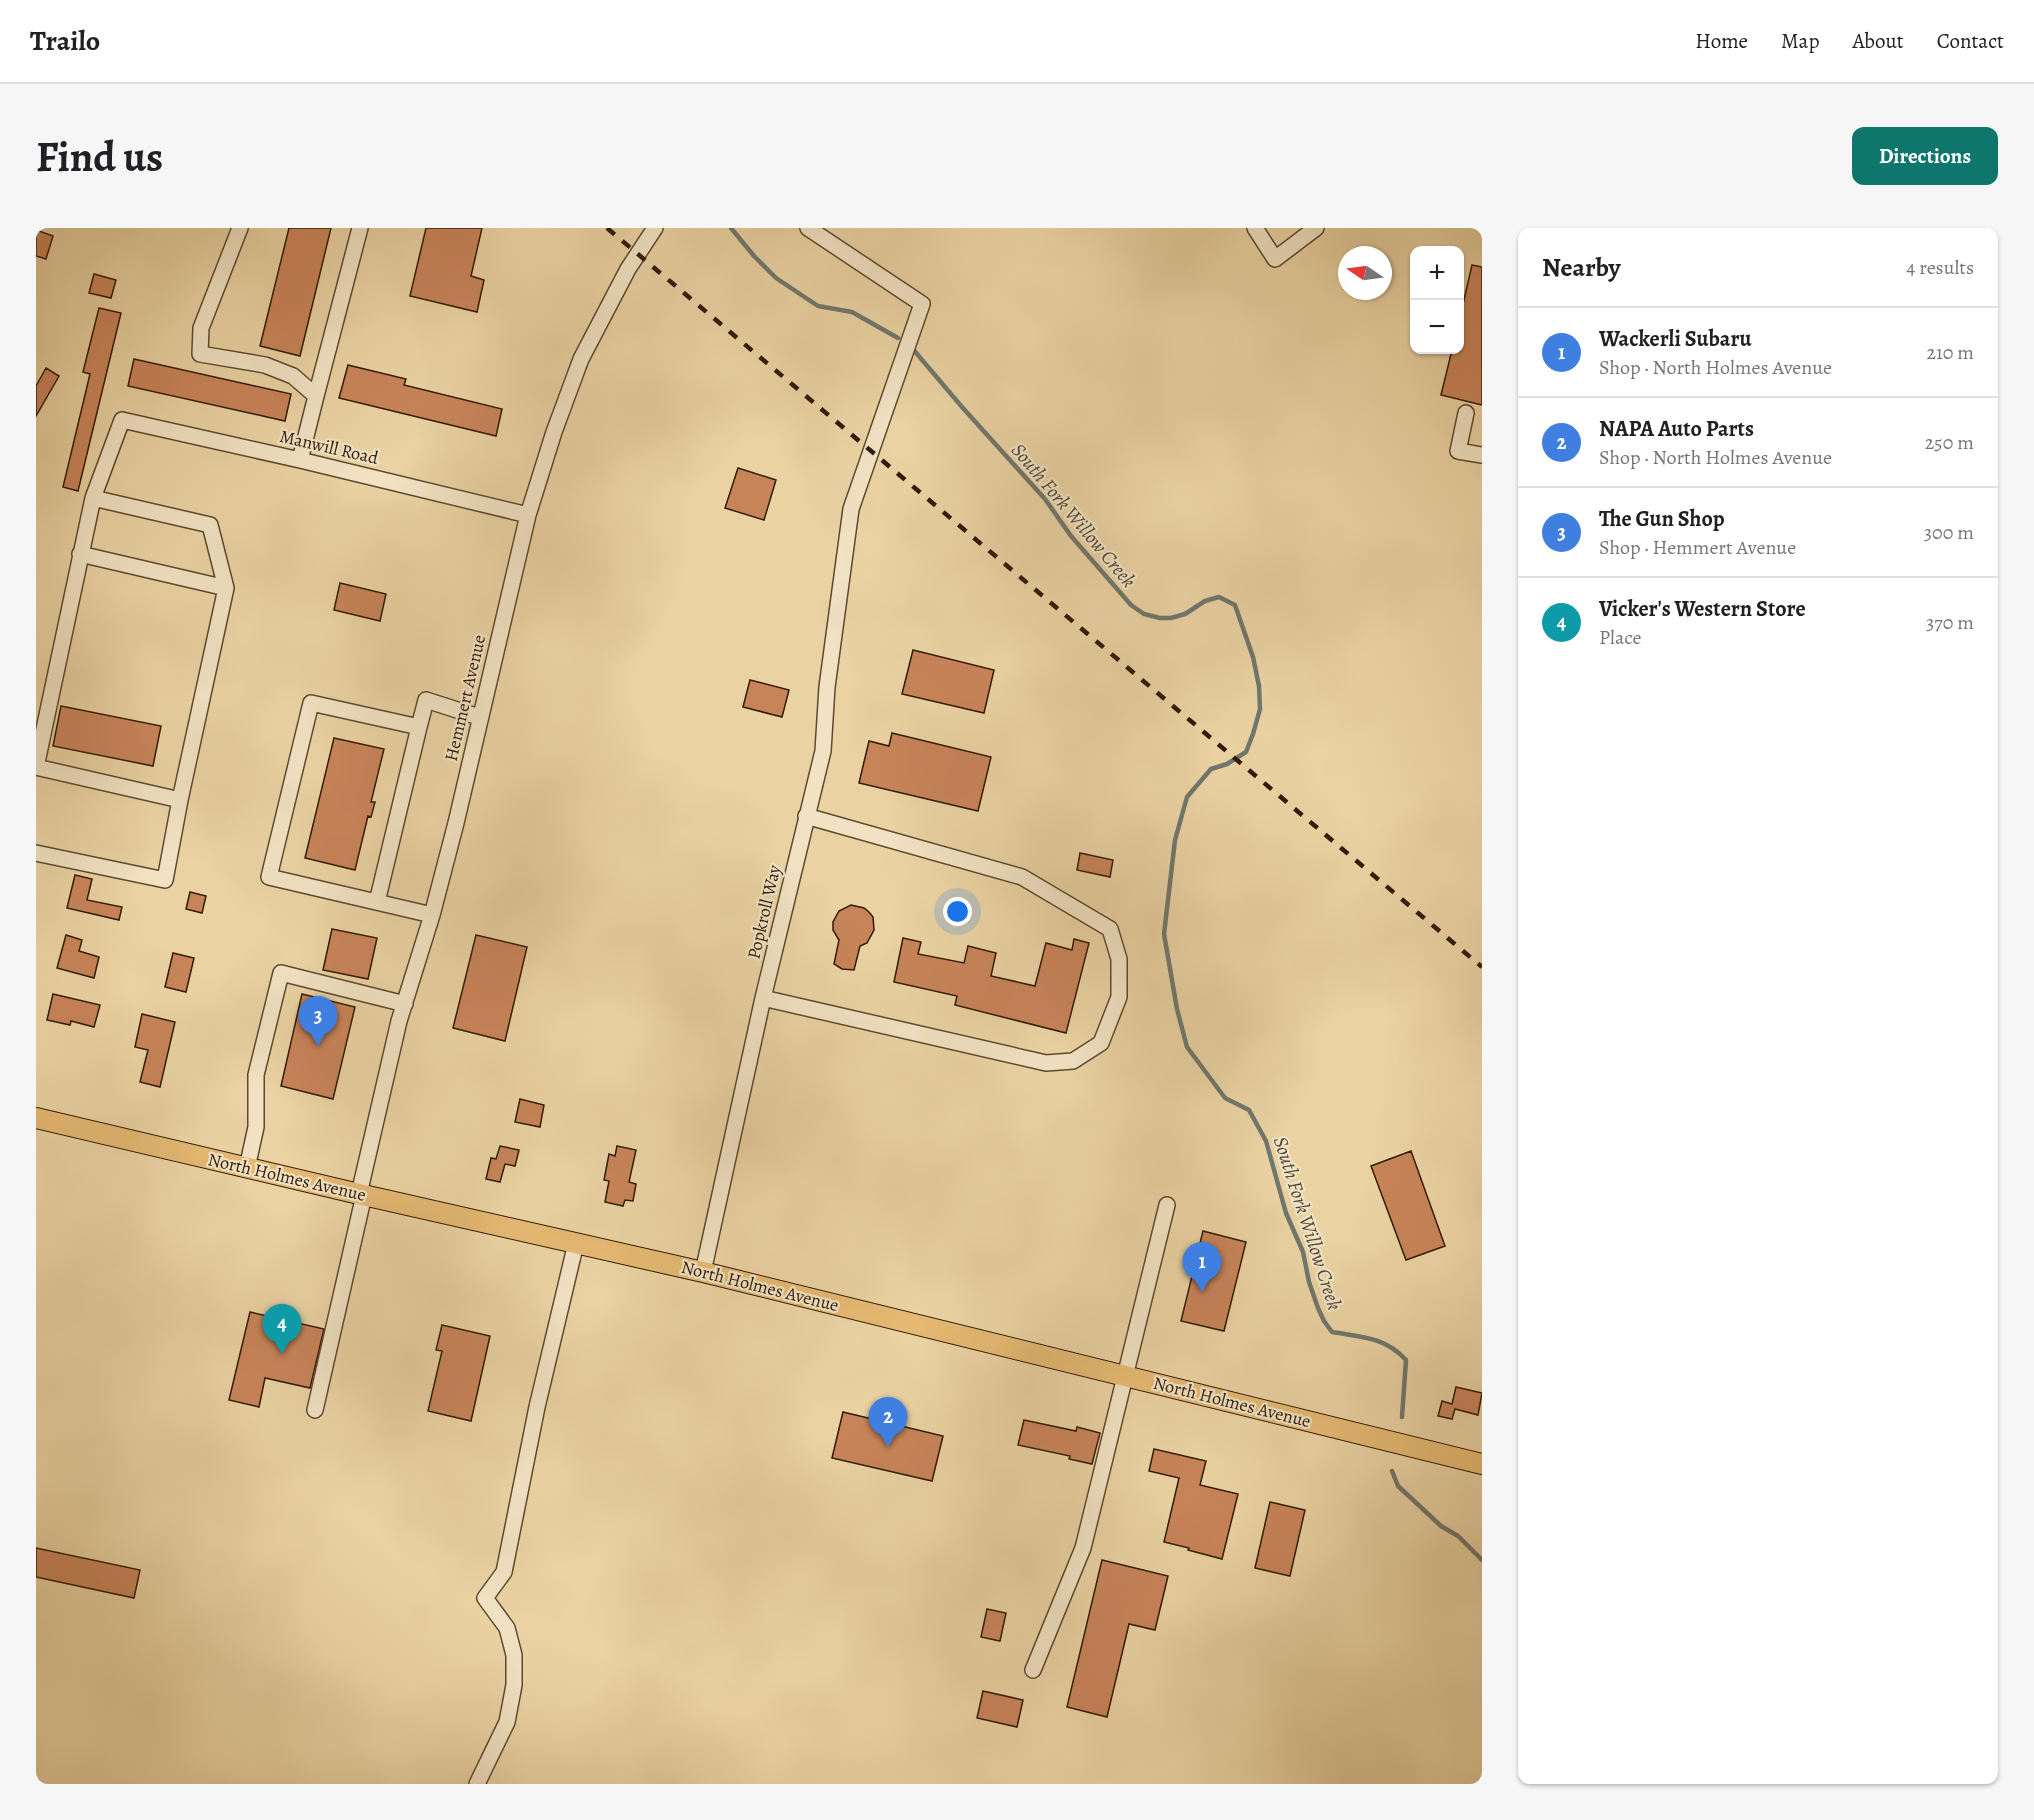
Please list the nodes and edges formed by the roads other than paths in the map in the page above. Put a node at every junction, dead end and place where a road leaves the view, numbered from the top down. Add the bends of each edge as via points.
1 (240, 228) edge
2 (360, 228) edge
3 (655, 228) edge
4 (808, 228) edge
5 (1255, 228) edge
6 (1316, 228) edge
7 (316, 396) junction
8 (1466, 413) dead end
9 (1482, 455) edge
10 (300, 460) junction
11 (93, 498) junction
12 (528, 515) junction
13 (80, 554) junction
14 (226, 588) junction
15 (479, 717) junction
16 (419, 727) junction
17 (180, 800) junction
18 (806, 816) junction
19 (36, 853) edge
20 (377, 902) junction
21 (432, 915) junction
22 (763, 998) junction
23 (405, 1004) junction
24 (36, 1118) edge
25 (247, 1168) junction
26 (361, 1195) junction
27 (1167, 1205) dead end
28 (576, 1243) junction
29 (703, 1272) junction
30 (1125, 1376) junction
31 (315, 1410) dead end
32 (1482, 1464) edge
33 (1033, 1670) dead end
34 (477, 1784) edge

1 - 7 street via 201,328 200,354 265,365 293,376
2 - 7 street
3 - 12 street, Hemmert Avenue via 628,269 581,358
4 - 18 street, Popkroll Way via 922,304 851,509 827,687 823,751
5 - 6 street via 1275,259
7 - 10 street
8 - 9 street via 1458,451
10 - 11 street, Manwill Road via 122,420
10 - 12 street, Manwill Road
11 - 13 street
11 - 14 street via 210,525
12 - 15 street, Hemmert Avenue
13 - 14 street
13 - 17 street via 36,768
14 - 17 street
15 - 16 street via 426,700
15 - 21 street, Hemmert Avenue
16 - 20 street
16 - 20 street via 311,703 288,796 269,877
17 - 19 street via 165,880
18 - 22 street, Popkroll Way
18 - 22 street via 1022,877 1110,929 1119,959 1119,997 1101,1043 1073,1061 1046,1063
20 - 21 street
21 - 23 street, Hemmert Avenue
22 - 29 street, Popkroll Way
23 - 25 street via 281,973 256,1075 255,1127
23 - 26 street, Hemmert Avenue
24 - 25 main road, North Holmes Avenue
25 - 26 main road, North Holmes Avenue
26 - 28 main road, North Holmes Avenue
26 - 31 street, Hemmert Avenue
27 - 30 street
28 - 29 main road, North Holmes Avenue
28 - 34 street via 537,1407 504,1572 485,1598 507,1628 514,1655 514,1685 507,1722
29 - 30 main road, North Holmes Avenue
30 - 32 main road, North Holmes Avenue
30 - 33 street via 1083,1548

